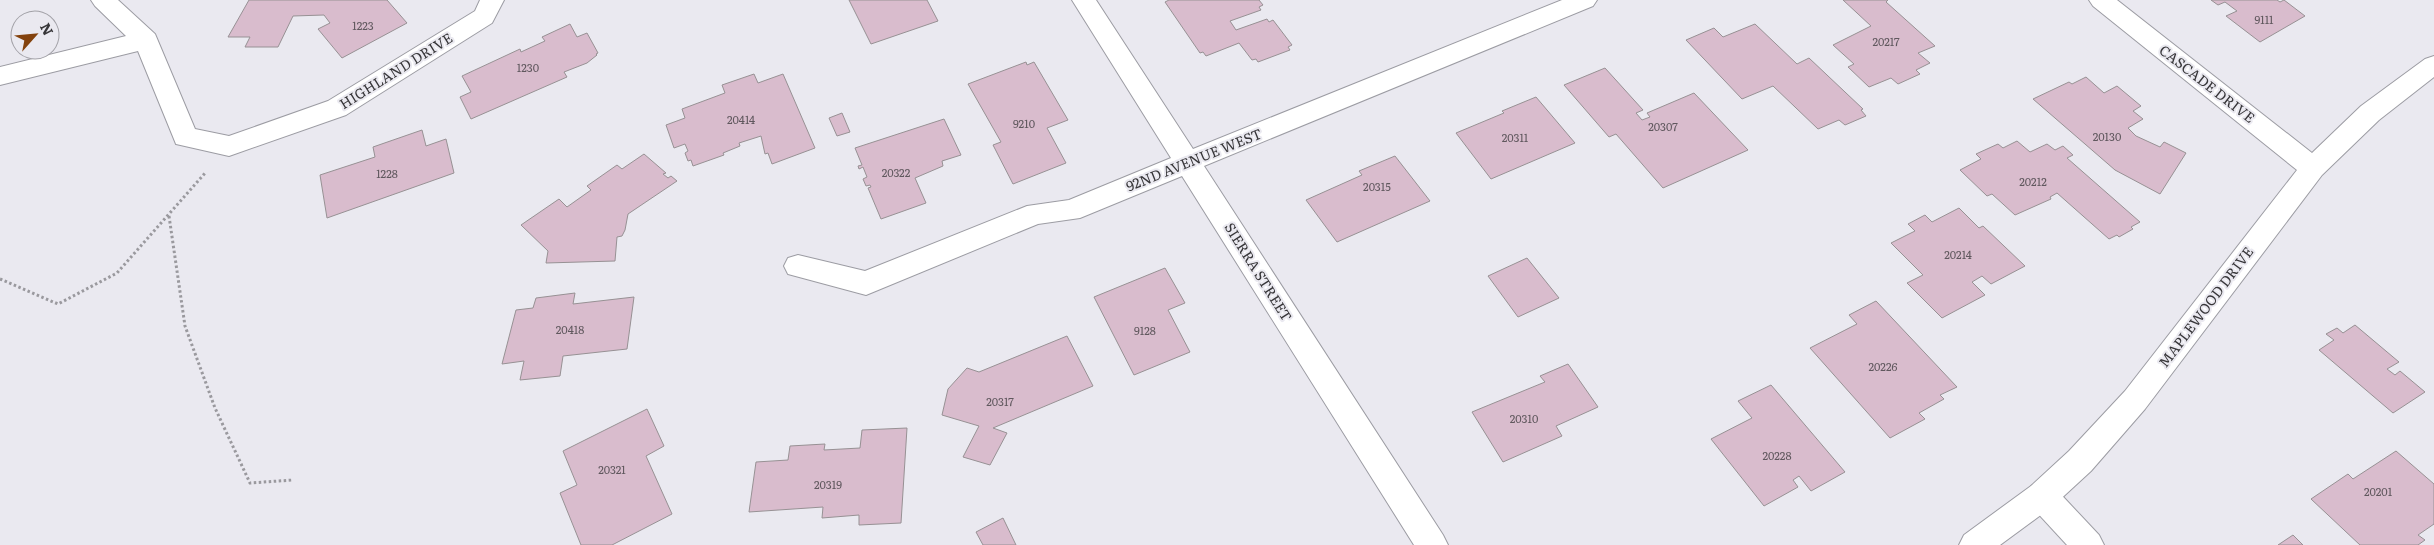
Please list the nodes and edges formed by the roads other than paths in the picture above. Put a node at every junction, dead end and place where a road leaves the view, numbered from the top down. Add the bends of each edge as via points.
1 (103, 0) edge
2 (492, 0) edge
3 (1084, 0) edge
4 (1585, 0) edge
5 (2101, 0) edge
6 (146, 40) junction
7 (2434, 65) edge
8 (0, 76) edge
9 (1188, 162) junction
10 (2312, 168) junction
11 (798, 266) dead end
12 (2042, 496) junction
13 (1432, 545) edge
14 (1975, 545) edge
15 (2088, 545) edge

1 - 6 street
2 - 6 street, HIGHLAND DRIVE via 484,17 337,108 228,146 185,136
3 - 9 street, SIERRA STREET
4 - 9 street, 92ND AVENUE WEST
5 - 10 street, CASCADE DRIVE
6 - 8 street
7 - 10 street, MAPLEWOOD DRIVE via 2391,94
9 - 11 street, 92ND AVENUE WEST via 1071,210 1036,214 866,283
9 - 13 street, SIERRA STREET
10 - 12 street, MAPLEWOOD DRIVE via 2135,400 2080,461
12 - 14 street, MAPLEWOOD DRIVE
12 - 15 street

